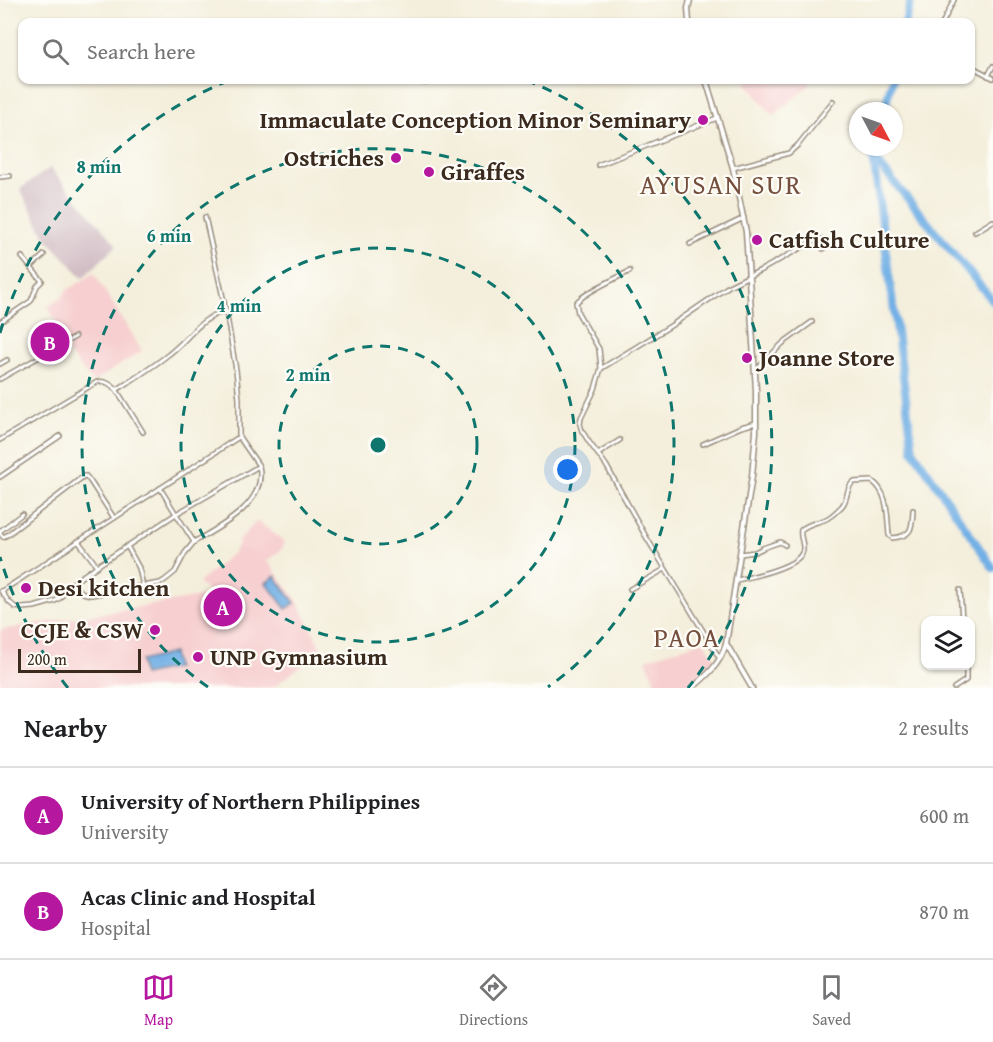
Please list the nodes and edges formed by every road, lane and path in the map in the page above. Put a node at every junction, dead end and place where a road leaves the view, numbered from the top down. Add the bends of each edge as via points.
1 (684, 0) edge
2 (690, 0) edge
3 (954, 0) edge
4 (688, 8) junction
5 (689, 18) edge
6 (945, 18) edge
7 (993, 66) edge
8 (975, 68) edge
9 (988, 76) junction
10 (993, 78) edge
11 (707, 84) edge
12 (833, 101) dead end
13 (717, 118) junction
14 (598, 165) dead end
15 (733, 168) junction
16 (10, 176) dead end
17 (0, 177) edge
18 (205, 217) dead end
19 (744, 218) junction
20 (993, 221) edge
21 (975, 232) dead end
22 (690, 244) dead end
23 (823, 249) dead end
24 (44, 255) dead end
25 (22, 257) dead end
26 (31, 267) junction
27 (630, 271) dead end
28 (749, 276) junction
29 (226, 311) junction
30 (0, 322) edge
31 (812, 322) dead end
32 (75, 338) dead end
33 (7, 360) dead end
34 (0, 364) edge
35 (601, 368) junction
36 (754, 371) junction
37 (0, 379) edge
38 (116, 390) junction
39 (756, 423) junction
40 (143, 432) dead end
41 (60, 436) dead end
42 (239, 437) junction
43 (0, 440) edge
44 (620, 440) dead end
45 (703, 444) dead end
46 (598, 454) junction
47 (260, 466) junction
48 (0, 477) edge
49 (160, 488) junction
50 (913, 510) dead end
51 (22, 514) dead end
52 (177, 514) junction
53 (114, 518) junction
54 (1, 535) edge
55 (78, 541) junction
56 (194, 542) junction
57 (785, 544) dead end
58 (128, 546) junction
59 (740, 554) junction
60 (97, 566) junction
61 (665, 569) junction
62 (737, 580) junction
63 (71, 584) junction
64 (143, 586) junction
65 (630, 589) dead end
66 (960, 590) dead end
67 (0, 592) edge
68 (962, 616) edge
69 (726, 644) junction
70 (720, 660) junction
71 (966, 670) edge
72 (692, 688) edge
73 (752, 688) edge
74 (954, 688) edge

1 - 4 street
2 - 4 street
3 - 6 street
4 - 5 street
7 - 9 street
8 - 9 street
9 - 10 street
11 - 13 street
12 - 15 street via 789,153
13 - 14 street
13 - 15 street
15 - 19 street
16 - 17 street
18 - 29 street
19 - 22 street
19 - 28 street
20 - 21 street
23 - 28 street via 822,240 815,240
24 - 26 street
25 - 26 street
26 - 30 street via 42,281 31,301
27 - 35 street via 576,303 599,349
28 - 35 street
28 - 36 street
29 - 38 street via 214,314 171,353
29 - 42 street via 239,399
31 - 36 street
32 - 37 street
33 - 34 street
35 - 46 street via 580,424
36 - 39 street
38 - 40 street
38 - 43 street via 110,383 97,382
39 - 45 street
39 - 59 street
41 - 48 street
42 - 47 street
42 - 49 street
44 - 46 street
46 - 61 street
47 - 52 street
47 - 56 street via 261,480 249,503
49 - 52 street
49 - 53 street
50 - 62 street via 910,532 892,538 882,491 872,481 853,482 842,507 801,530 803,549 799,557 762,574
51 - 54 street
52 - 56 street
52 - 58 street
53 - 54 street via 84,476 7,535
53 - 55 street
55 - 60 street
55 - 67 street
56 - 64 street via 171,576
57 - 59 street via 780,542
58 - 60 street
58 - 64 street
59 - 62 street
60 - 63 street
61 - 65 street
61 - 70 street
62 - 69 street
63 - 64 street via 92,595
63 - 67 street via 60,598 34,608 15,607
66 - 68 street
69 - 70 street
69 - 73 street
70 - 72 street
71 - 74 street via 966,680

